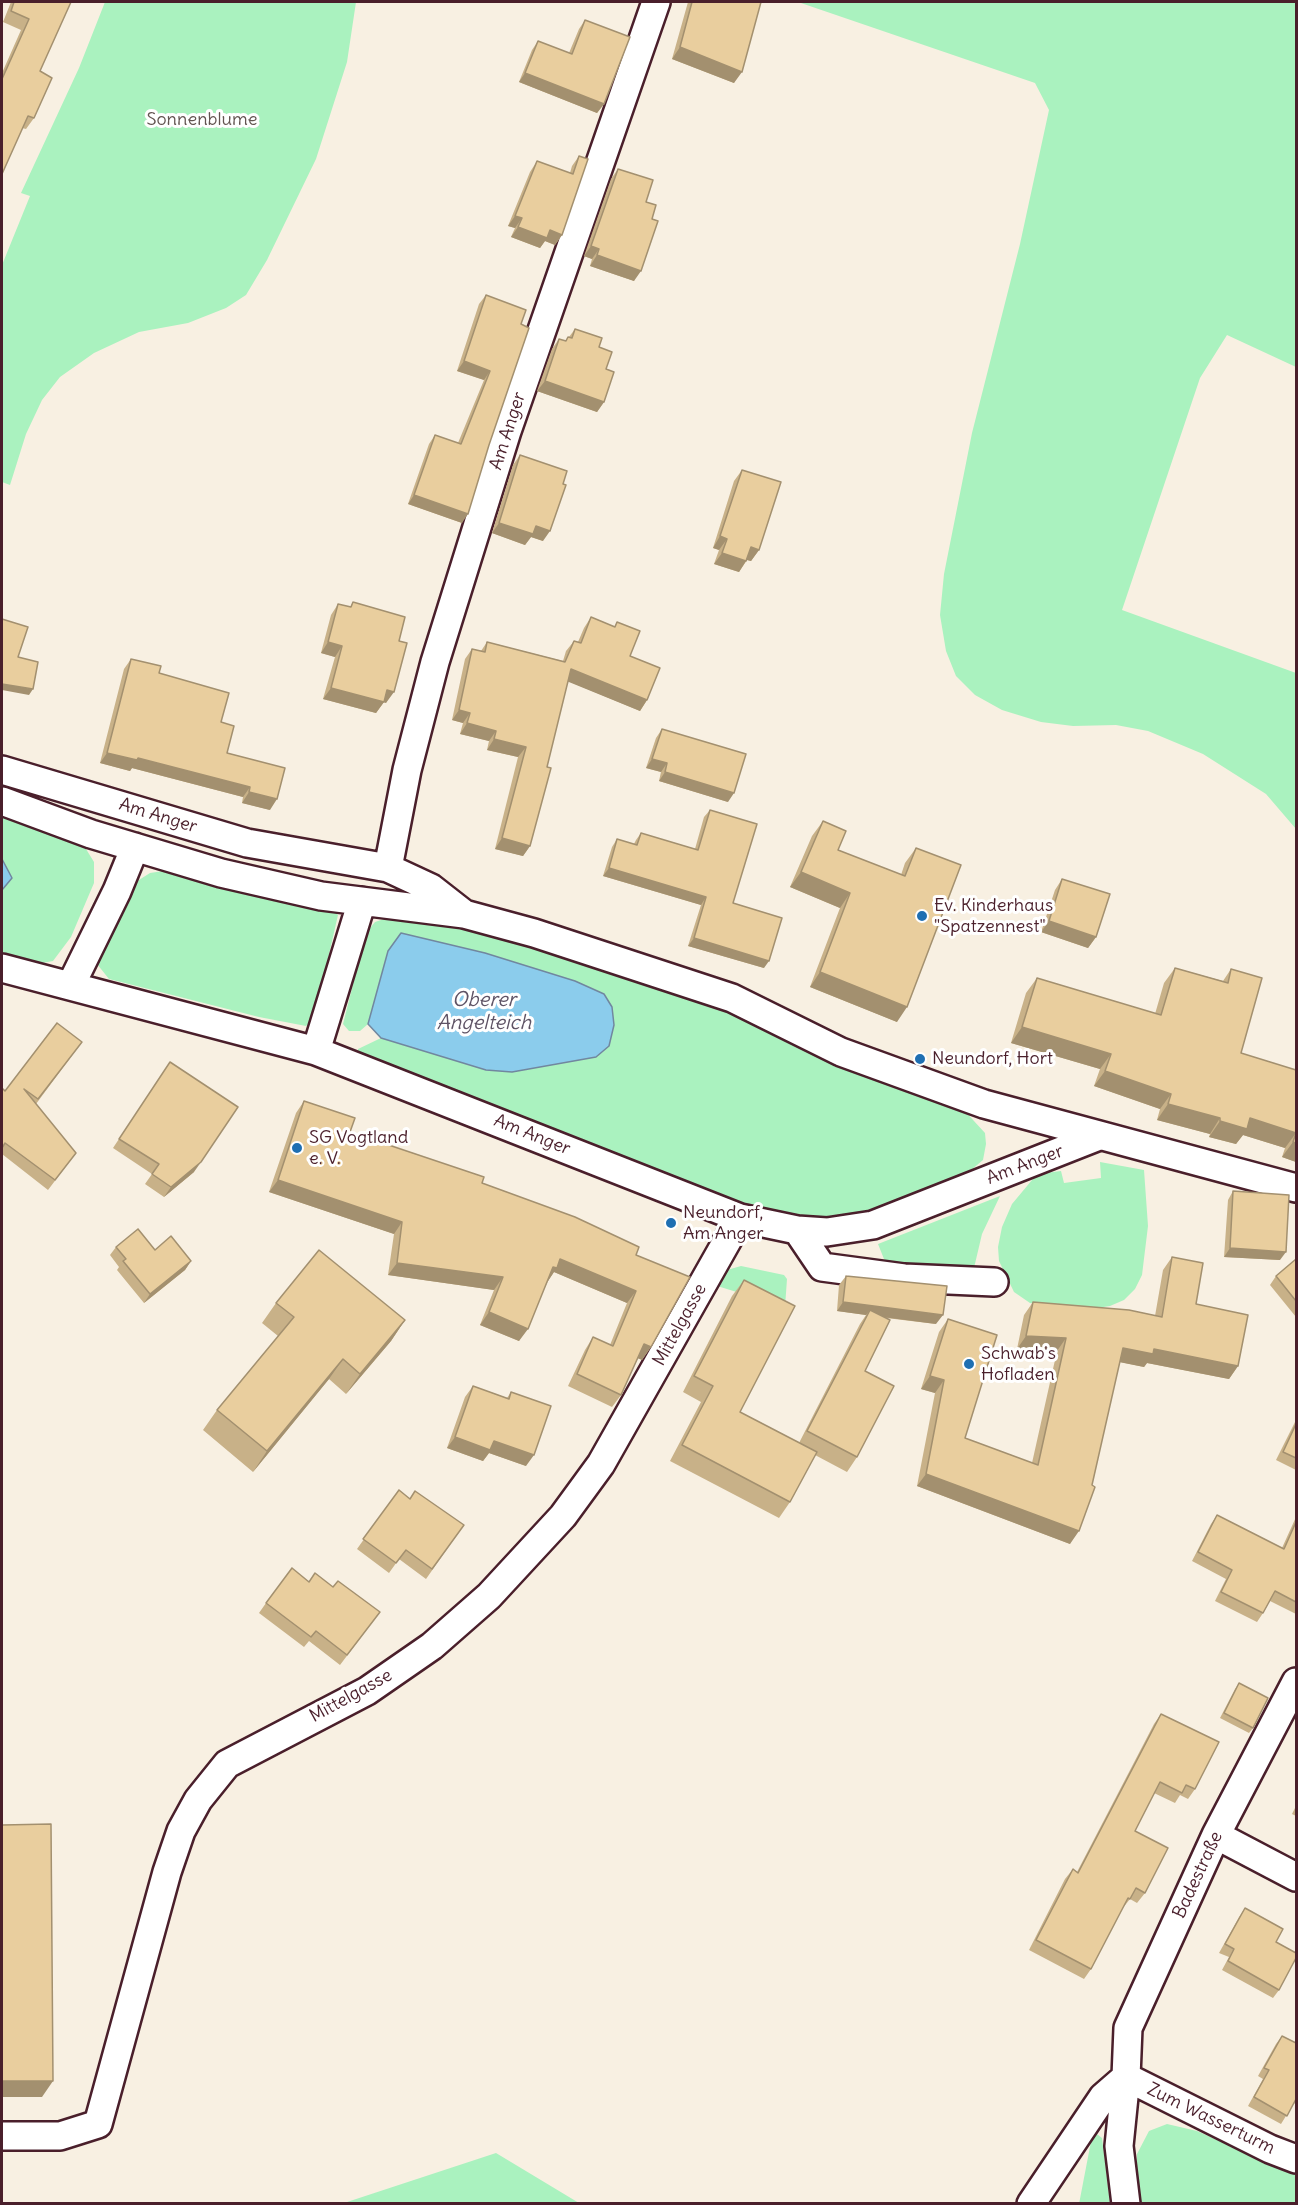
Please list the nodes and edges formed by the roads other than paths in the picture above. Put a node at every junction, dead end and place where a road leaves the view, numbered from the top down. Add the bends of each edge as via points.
1 (656, 2) edge
2 (2, 770) edge
3 (2, 801) edge
4 (135, 847) junction
5 (388, 868) junction
6 (362, 902) junction
7 (464, 914) junction
8 (2, 968) edge
9 (71, 985) junction
10 (316, 1051) junction
11 (1099, 1136) junction
12 (1296, 1188) edge
13 (740, 1218) junction
14 (797, 1230) junction
15 (994, 1282) dead end
16 (1296, 1682) edge
17 (1216, 1835) junction
18 (1296, 1877) edge
19 (1126, 2077) junction
20 (2, 2136) edge
21 (1296, 2160) edge
22 (1031, 2204) edge
23 (1126, 2204) edge

1 - 5 street, Am Anger via 507,431 435,662 407,770
2 - 5 street, Am Anger via 247,843
3 - 4 street, Am Anger
4 - 6 street, Am Anger via 221,873
4 - 9 street, Am Anger
5 - 7 street, Am Anger via 431,888
6 - 7 street, Am Anger
6 - 10 street
7 - 11 street, Am Anger via 732,998 841,1052 984,1104
8 - 9 street, Am Anger
9 - 10 street, Am Anger
10 - 13 street, Am Anger
11 - 12 street
11 - 14 street, Am Anger via 873,1225 827,1232
13 - 14 street, Am Anger
13 - 20 street, Mittelgasse via 601,1464 563,1516 489,1596 432,1646 367,1691 227,1764 198,1800 181,1831 167,1872 98,2124 60,2136
14 - 15 street via 822,1267 904,1278
16 - 17 street, Badestraße
17 - 18 street
17 - 19 street, Badestraße via 1128,2028
19 - 21 street, Zum Wasserturm
19 - 22 street via 1102,2097
19 - 23 street, Badestraße via 1119,2146

